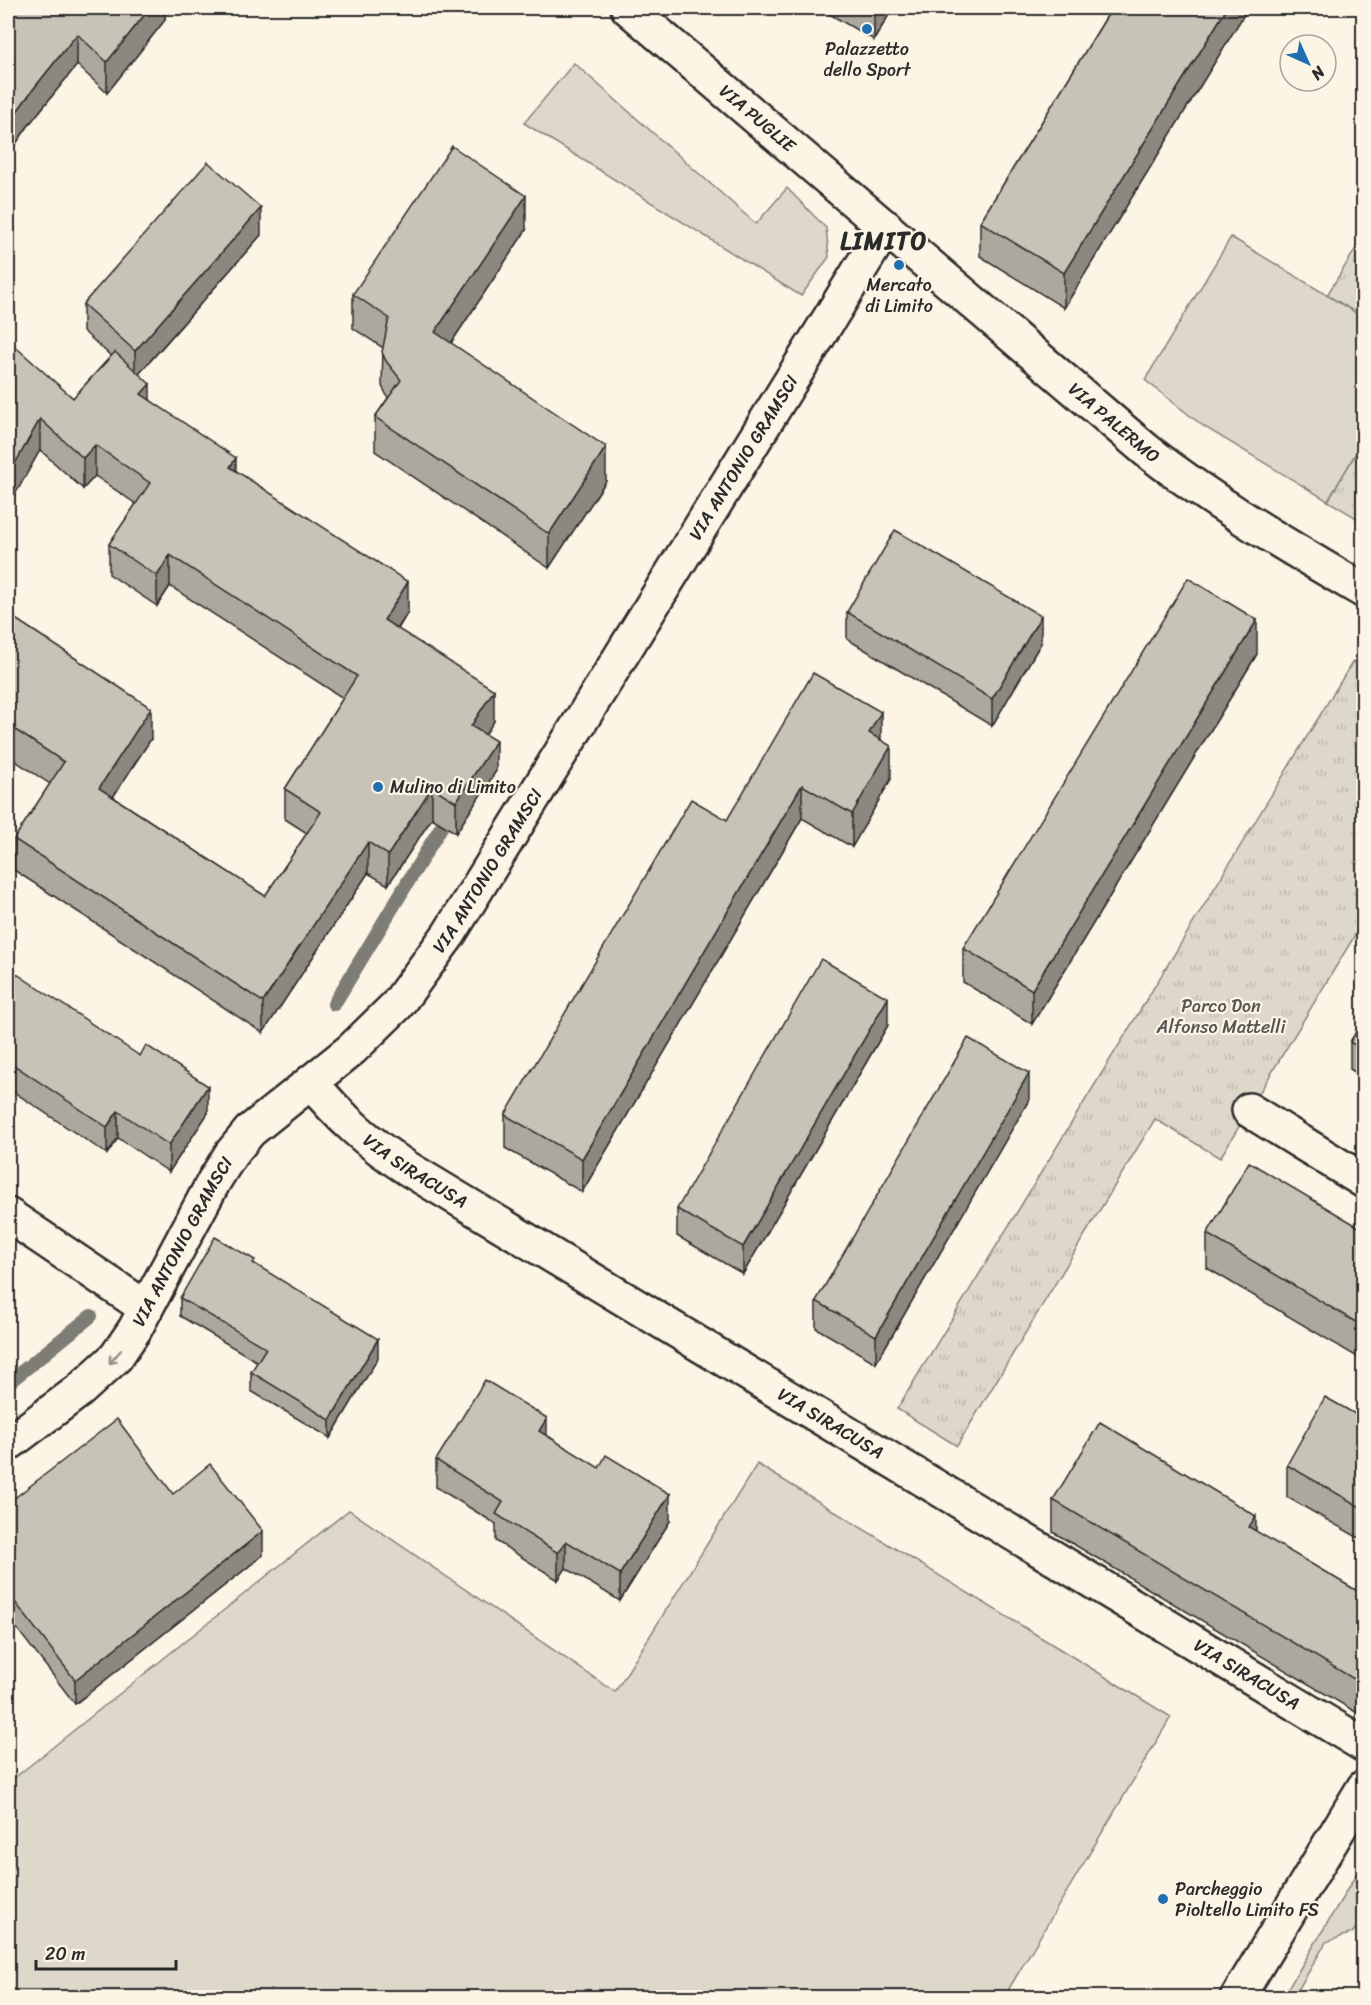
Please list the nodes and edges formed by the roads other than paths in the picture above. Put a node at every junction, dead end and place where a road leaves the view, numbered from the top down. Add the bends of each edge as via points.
1 (628, 8) edge
2 (886, 227) junction
3 (1364, 591) edge
4 (311, 1082) junction
5 (1249, 1110) dead end
6 (1364, 1181) edge
7 (8, 1215) edge
8 (146, 1308) junction
9 (8, 1444) edge
10 (1364, 1745) edge
11 (1364, 1787) edge
12 (1237, 1998) edge

1 - 2 street, VIA PUGLIE
2 - 3 street, VIA PALERMO via 1170,469 1241,519
2 - 4 street, VIA ANTONIO GRAMSCI via 444,940 397,1005
4 - 8 street, VIA ANTONIO GRAMSCI via 250,1131 231,1154
4 - 10 street, VIA SIRACUSA via 350,1125 407,1168
5 - 6 street
7 - 8 street
8 -> 9 street, VIA ANTONIO GRAMSCI via 105,1368
11 - 12 street

